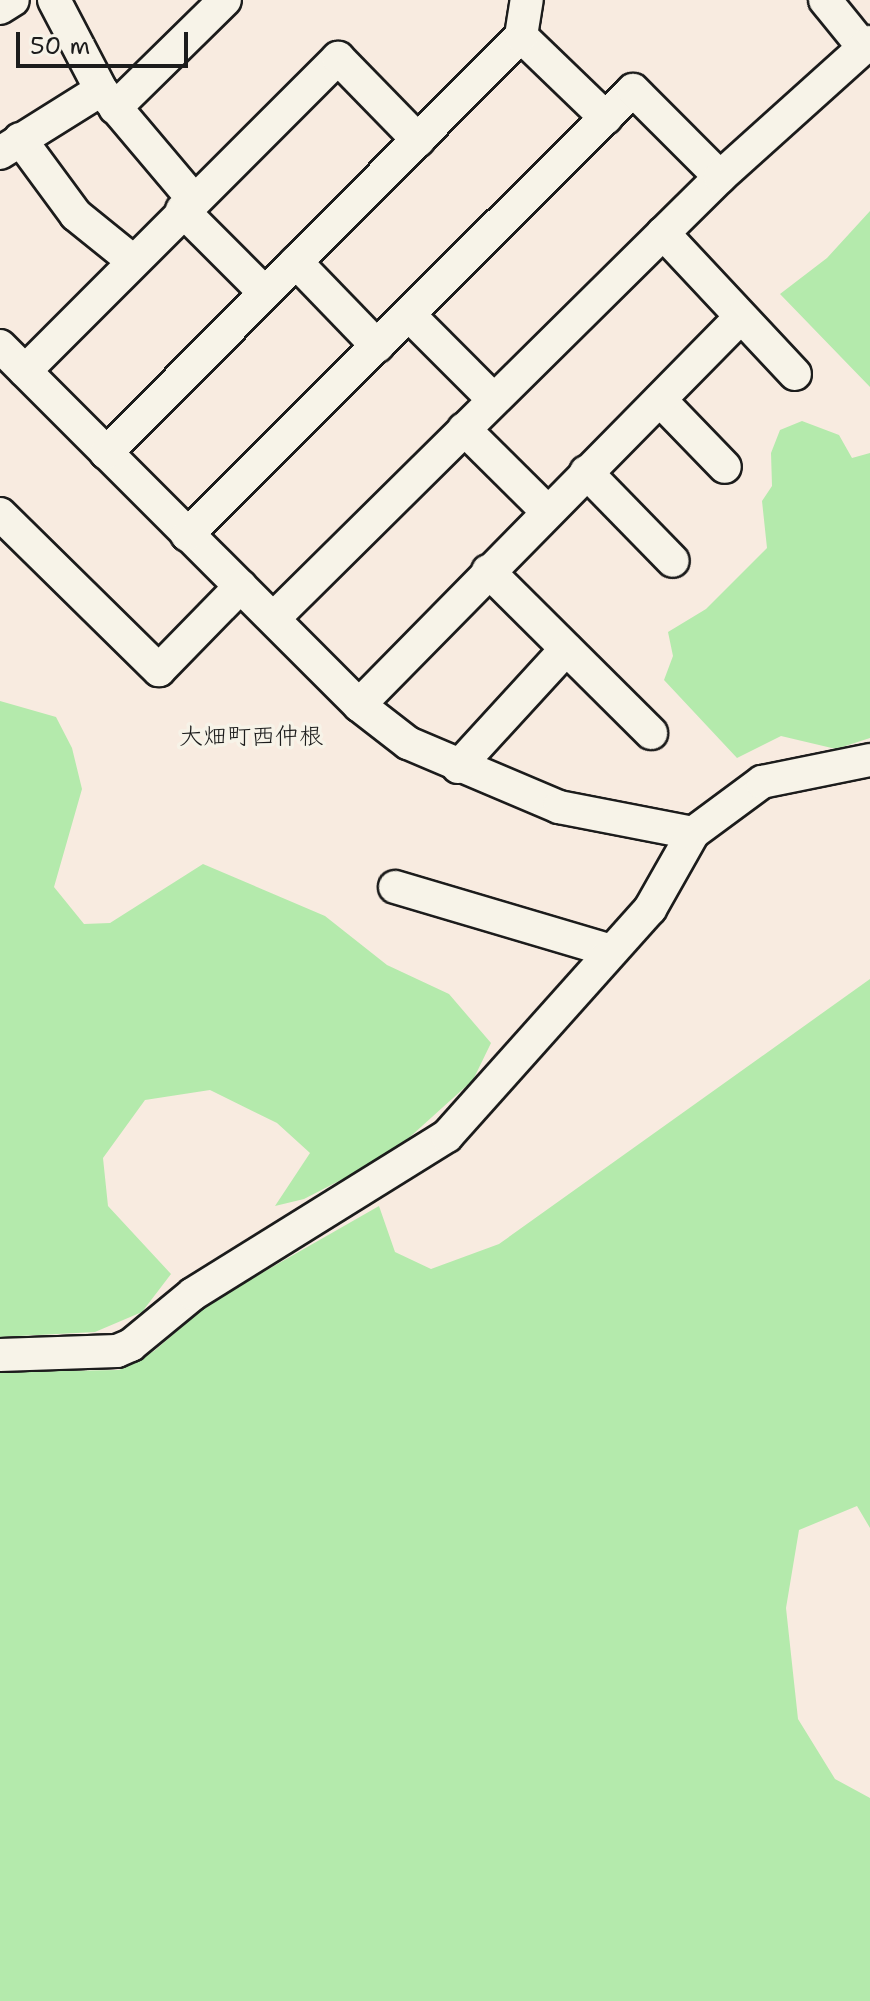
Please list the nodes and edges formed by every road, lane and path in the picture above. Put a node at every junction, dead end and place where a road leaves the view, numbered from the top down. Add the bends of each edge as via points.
1 (13, 0) edge
2 (54, 0) edge
3 (225, 0) edge
4 (527, 0) edge
5 (825, 0) edge
6 (0, 8) edge
7 (521, 36) junction
8 (867, 45) edge
9 (108, 99) junction
10 (606, 118) junction
11 (418, 140) junction
12 (10, 146) edge
13 (720, 177) junction
14 (188, 204) junction
15 (663, 233) junction
16 (133, 261) junction
17 (296, 262) junction
18 (265, 293) junction
19 (409, 315) junction
20 (741, 317) junction
21 (0, 346) edge
22 (377, 346) junction
23 (25, 371) junction
24 (795, 374) dead end
25 (493, 399) junction
26 (660, 400) junction
27 (464, 429) junction
28 (106, 453) junction
29 (725, 467) dead end
30 (586, 472) junction
31 (547, 511) junction
32 (0, 514) edge
33 (187, 535) junction
34 (673, 561) dead end
35 (488, 571) junction
36 (241, 586) junction
37 (275, 617) junction
38 (566, 649) junction
39 (359, 705) junction
40 (651, 733) dead end
41 (870, 760) edge
42 (458, 767) junction
43 (693, 833) junction
44 (395, 887) dead end
45 (611, 951) junction
46 (0, 1355) edge

1 - 6 street
2 - 9 street
3 - 9 street
4 - 7 street
5 - 8 street
7 - 10 street
7 - 11 street
8 - 13 street
9 - 12 street
9 - 14 street
10 - 13 street via 633,90
10 - 19 street
11 - 14 street via 338,58
11 - 17 street
12 - 16 street via 76,215
13 - 15 street
14 - 16 street
14 - 18 street
15 - 20 street
15 - 25 street
16 - 23 street
17 - 18 street
17 - 22 street
18 - 28 street
19 - 22 street
19 - 25 street
20 - 24 street
20 - 26 street
21 - 23 street
22 - 33 street
23 - 28 street
25 - 27 street
26 - 29 street
26 - 30 street
27 - 31 street
27 - 37 street
28 - 33 street
30 - 31 street
30 - 34 street
31 - 35 street
32 - 36 street via 159,670
33 - 36 street
35 - 38 street
35 - 39 street
36 - 37 street
37 - 39 street
38 - 40 street
38 - 42 street
39 - 42 street via 408,743
41 - 43 street via 762,782
42 - 43 street via 559,807
43 - 45 street via 650,909
44 - 45 street
45 - 46 street via 447,1136 193,1294 131,1345 117,1351

